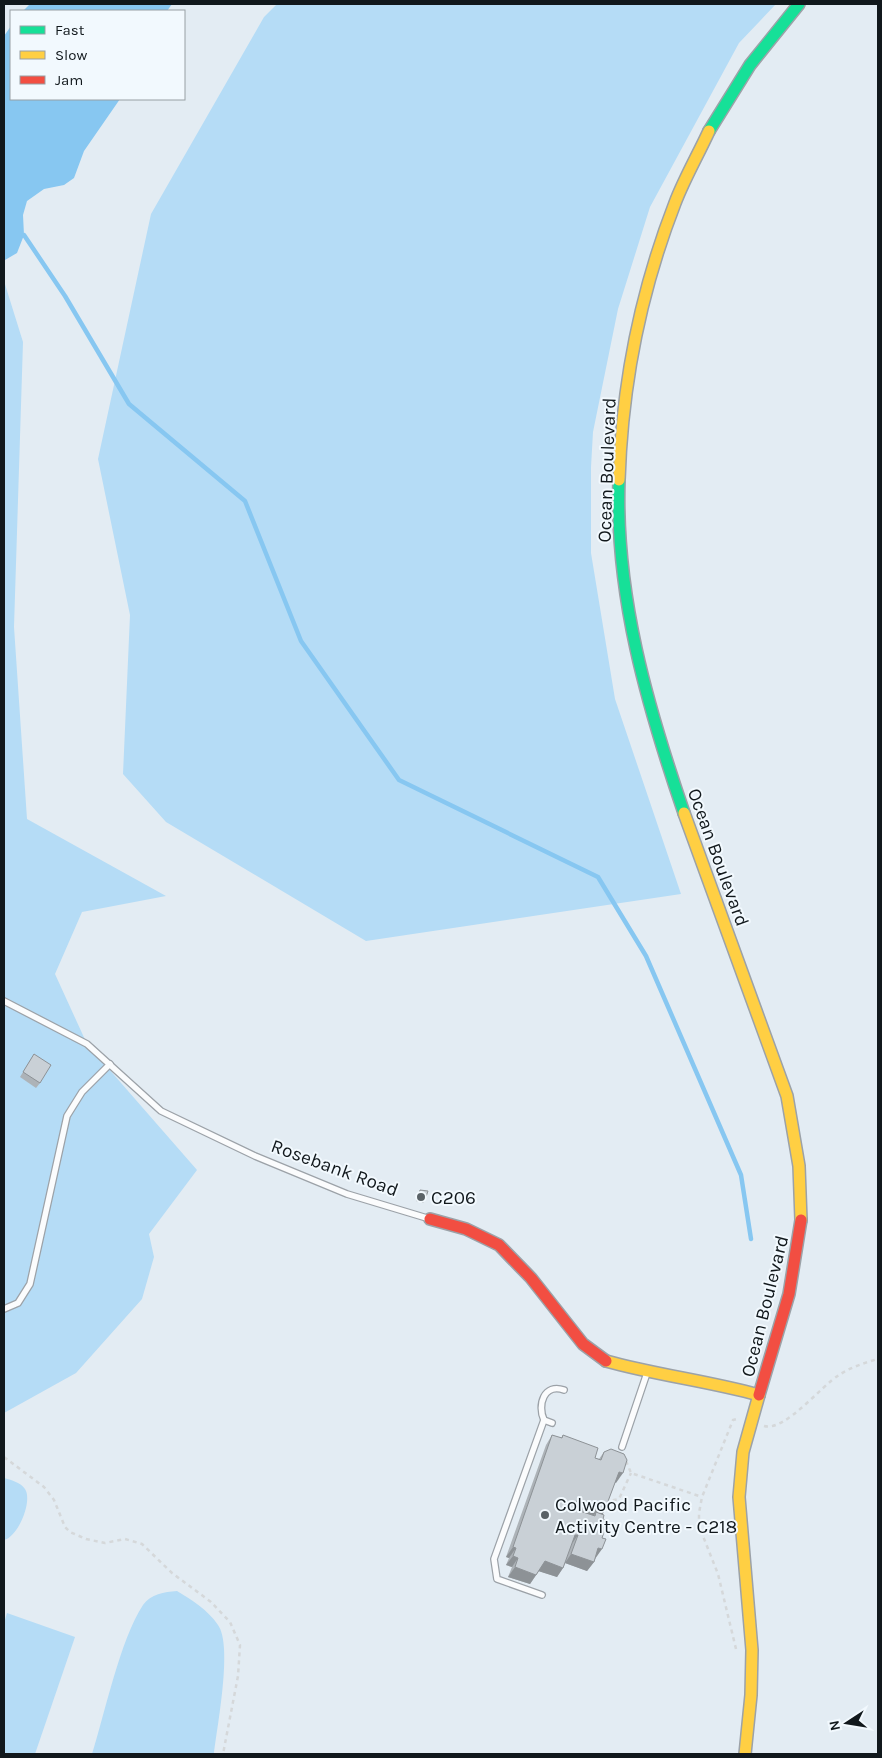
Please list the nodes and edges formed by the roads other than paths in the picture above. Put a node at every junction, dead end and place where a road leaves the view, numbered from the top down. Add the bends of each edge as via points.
1 (799, 4) edge
2 (4, 1002) edge
3 (110, 1064) junction
4 (430, 1219) joint
5 (4, 1309) edge
6 (648, 1371) junction
7 (564, 1390) dead end
8 (759, 1396) junction
9 (544, 1420) junction
10 (552, 1423) dead end
11 (622, 1446) road end
12 (542, 1595) dead end
13 (745, 1754) edge

1 - 8 street, Ocean Boulevard via 774,31 742,76 705,141 675,200 648,272 630,349 618,515 628,607 639,664 665,758 790,1110 801,1178 800,1233 791,1283
2 - 3 lane, Rosebank Road via 86,1044
3 - 4 lane, Rosebank Road via 162,1112 255,1156 347,1194
3 - 5 lane via 82,1092 67,1116 30,1284 18,1303
4 - 6 street, Rosebank Road via 466,1229 499,1245 594,1354 606,1361
6 - 8 street, Rosebank Road
6 - 11 lane
7 - 9 lane via 557,1388 545,1394 540,1412
8 - 13 street, Ocean Boulevard via 743,1453 739,1510 751,1657 751,1710
9 - 10 lane
9 - 12 lane via 494,1559 497,1579

